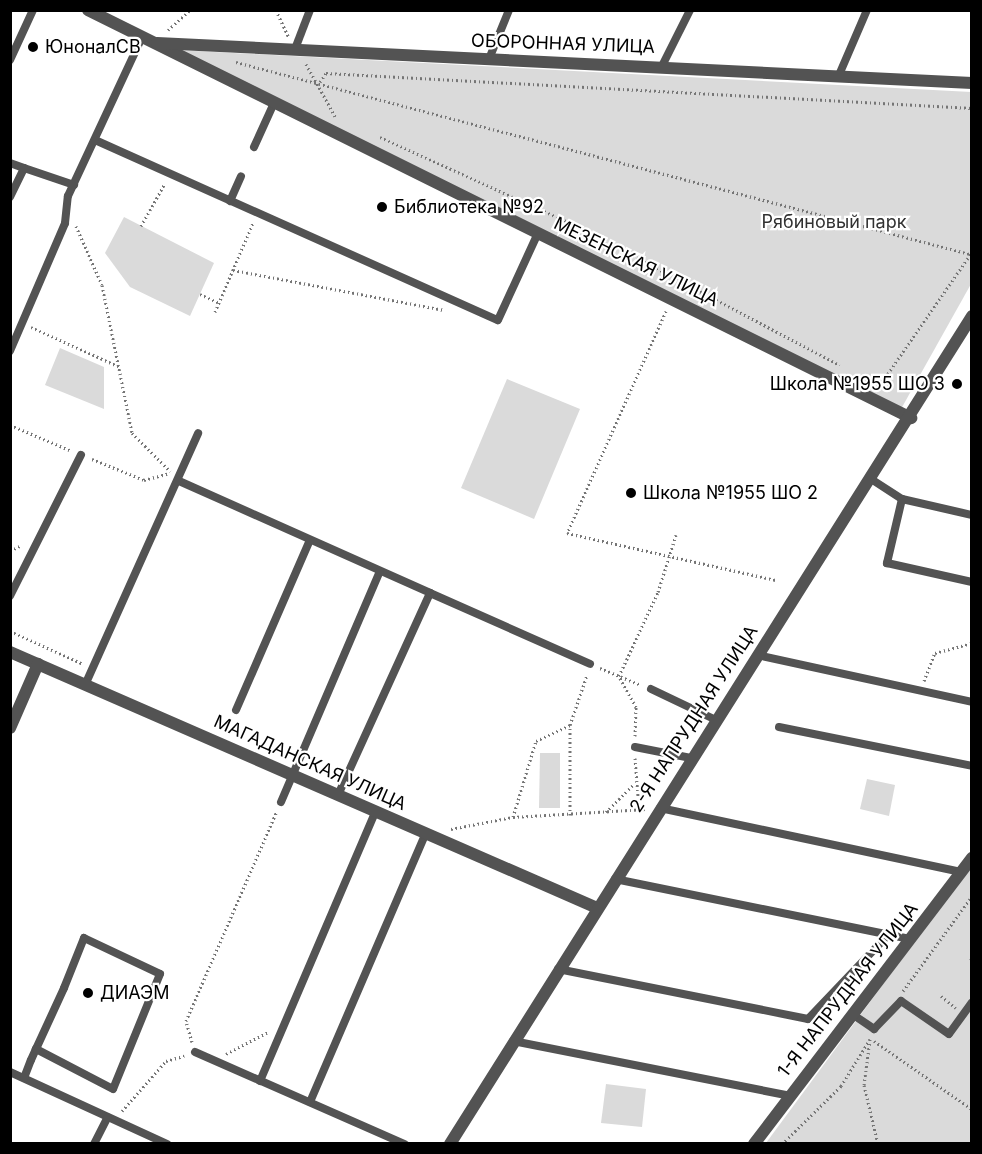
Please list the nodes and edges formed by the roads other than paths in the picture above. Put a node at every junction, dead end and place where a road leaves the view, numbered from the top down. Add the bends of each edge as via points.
1 (33, 10) edge
2 (88, 10) edge
3 (310, 10) edge
4 (509, 10) edge
5 (690, 10) edge
6 (867, 10) edge
7 (147, 40) junction
8 (295, 49) junction
9 (489, 59) junction
10 (10, 60) edge
11 (662, 66) junction
12 (839, 75) junction
13 (972, 83) edge
14 (274, 103) junction
15 (94, 140) junction
16 (254, 147) dead end
17 (10, 163) edge
18 (24, 168) junction
19 (241, 176) dead end
20 (74, 185) junction
21 (10, 198) edge
22 (230, 201) junction
23 (538, 233) junction
24 (972, 316) edge
25 (10, 351) edge
26 (911, 418) junction
27 (198, 433) dead end
28 (81, 455) road end
29 (871, 479) junction
30 (179, 481) junction
31 (902, 499) junction
32 (972, 515) edge
33 (310, 540) junction
34 (380, 571) junction
35 (972, 582) edge
36 (430, 593) junction
37 (10, 596) edge
38 (10, 652) edge
39 (757, 655) junction
40 (38, 664) junction
41 (590, 664) road end
42 (85, 685) junction
43 (651, 689) road end
44 (972, 702) edge
45 (236, 710) dead end
46 (716, 720) junction
47 (779, 727) dead end
48 (10, 728) edge
49 (635, 747) road end
50 (691, 758) junction
51 (972, 766) edge
52 (291, 775) junction
53 (338, 795) junction
54 (280, 802) road end
55 (658, 808) junction
56 (376, 811) junction
57 (426, 833) junction
58 (972, 858) edge
59 (962, 872) junction
60 (613, 879) junction
61 (595, 907) junction
62 (887, 936) junction
63 (910, 939) junction
64 (557, 969) junction
65 (972, 1002) edge
66 (852, 1014) junction
67 (513, 1041) junction
68 (36, 1049) junction
69 (195, 1053) road end
70 (10, 1071) edge
71 (24, 1078) junction
72 (260, 1081) junction
73 (790, 1096) junction
74 (310, 1102) junction
75 (111, 1118) junction
76 (94, 1143) edge
77 (166, 1143) edge
78 (405, 1143) edge
79 (450, 1143) edge
80 (754, 1143) edge

1 - 10 lane
2 - 7 street, МЕЗЕНСКАЯ УЛИЦА
3 - 8 lane
4 - 9 lane
5 - 11 lane
6 - 12 lane
7 - 8 street, ОБОРОННАЯ УЛИЦА
7 - 14 street, МЕЗЕНСКАЯ УЛИЦА
7 - 15 lane
8 - 9 street, ОБОРОННАЯ УЛИЦА
9 - 11 street, ОБОРОННАЯ УЛИЦА
11 - 12 street, ОБОРОННАЯ УЛИЦА
12 - 13 street, ОБОРОННАЯ УЛИЦА
14 - 16 lane
14 - 23 street, МЕЗЕНСКАЯ УЛИЦА
15 - 20 lane
15 - 22 lane
17 - 18 lane
18 - 20 lane
18 - 21 lane
19 - 22 lane
20 - 25 lane via 68,196 65,223
22 - 23 lane via 498,320
23 - 26 street, МЕЗЕНСКАЯ УЛИЦА
24 - 26 street, 2-Я НАПРУДНАЯ УЛИЦА
26 - 29 street, 2-Я НАПРУДНАЯ УЛИЦА
27 - 30 lane
28 - 37 lane
29 - 31 lane
29 - 39 street, 2-Я НАПРУДНАЯ УЛИЦА
30 - 33 lane
30 - 42 lane
31 - 32 lane
31 - 35 lane via 886,563
33 - 34 lane
33 - 45 lane
34 - 36 lane
34 - 52 lane
36 - 41 lane
36 - 53 lane
38 - 40 street, МАГАДАНСКАЯ УЛИЦА
39 - 44 lane
39 - 46 street, 2-Я НАПРУДНАЯ УЛИЦА
40 - 42 street, МАГАДАНСКАЯ УЛИЦА
40 - 48 street
42 - 52 street, МАГАДАНСКАЯ УЛИЦА
43 - 46 lane
46 - 50 street, 2-Я НАПРУДНАЯ УЛИЦА
47 - 51 lane
49 - 50 lane
50 - 55 street, 2-Я НАПРУДНАЯ УЛИЦА
52 - 53 street, МАГАДАНСКАЯ УЛИЦА
52 - 54 lane
53 - 56 street, МАГАДАНСКАЯ УЛИЦА
55 - 59 lane
55 - 60 street, 2-Я НАПРУДНАЯ УЛИЦА
56 - 57 street, МАГАДАНСКАЯ УЛИЦА
56 - 72 lane
57 - 61 street, МАГАДАНСКАЯ УЛИЦА
57 - 74 lane
58 - 59 street, 1-Я НАПРУДНАЯ УЛИЦА
59 - 63 street, 1-Я НАПРУДНАЯ УЛИЦА
60 - 61 street, 2-Я НАПРУДНАЯ УЛИЦА
60 - 62 lane
61 - 64 street, 2-Я НАПРУДНАЯ УЛИЦА
62 - 63 lane
62 - 64 lane via 808,1019
63 - 66 street, 1-Я НАПРУДНАЯ УЛИЦА
64 - 67 street, 2-Я НАПРУДНАЯ УЛИЦА
65 - 66 lane via 949,1034 901,1001 874,1029
66 - 73 street, 1-Я НАПРУДНАЯ УЛИЦА
67 - 73 lane
67 - 79 street, 2-Я НАПРУДНАЯ УЛИЦА
68 - 68 lane via 84,938 160,974 113,1089
68 - 71 lane
69 - 72 lane
70 - 71 lane
71 - 75 lane
72 - 74 lane
73 - 80 street, 1-Я НАПРУДНАЯ УЛИЦА
74 - 78 lane
75 - 76 lane
75 - 77 lane

